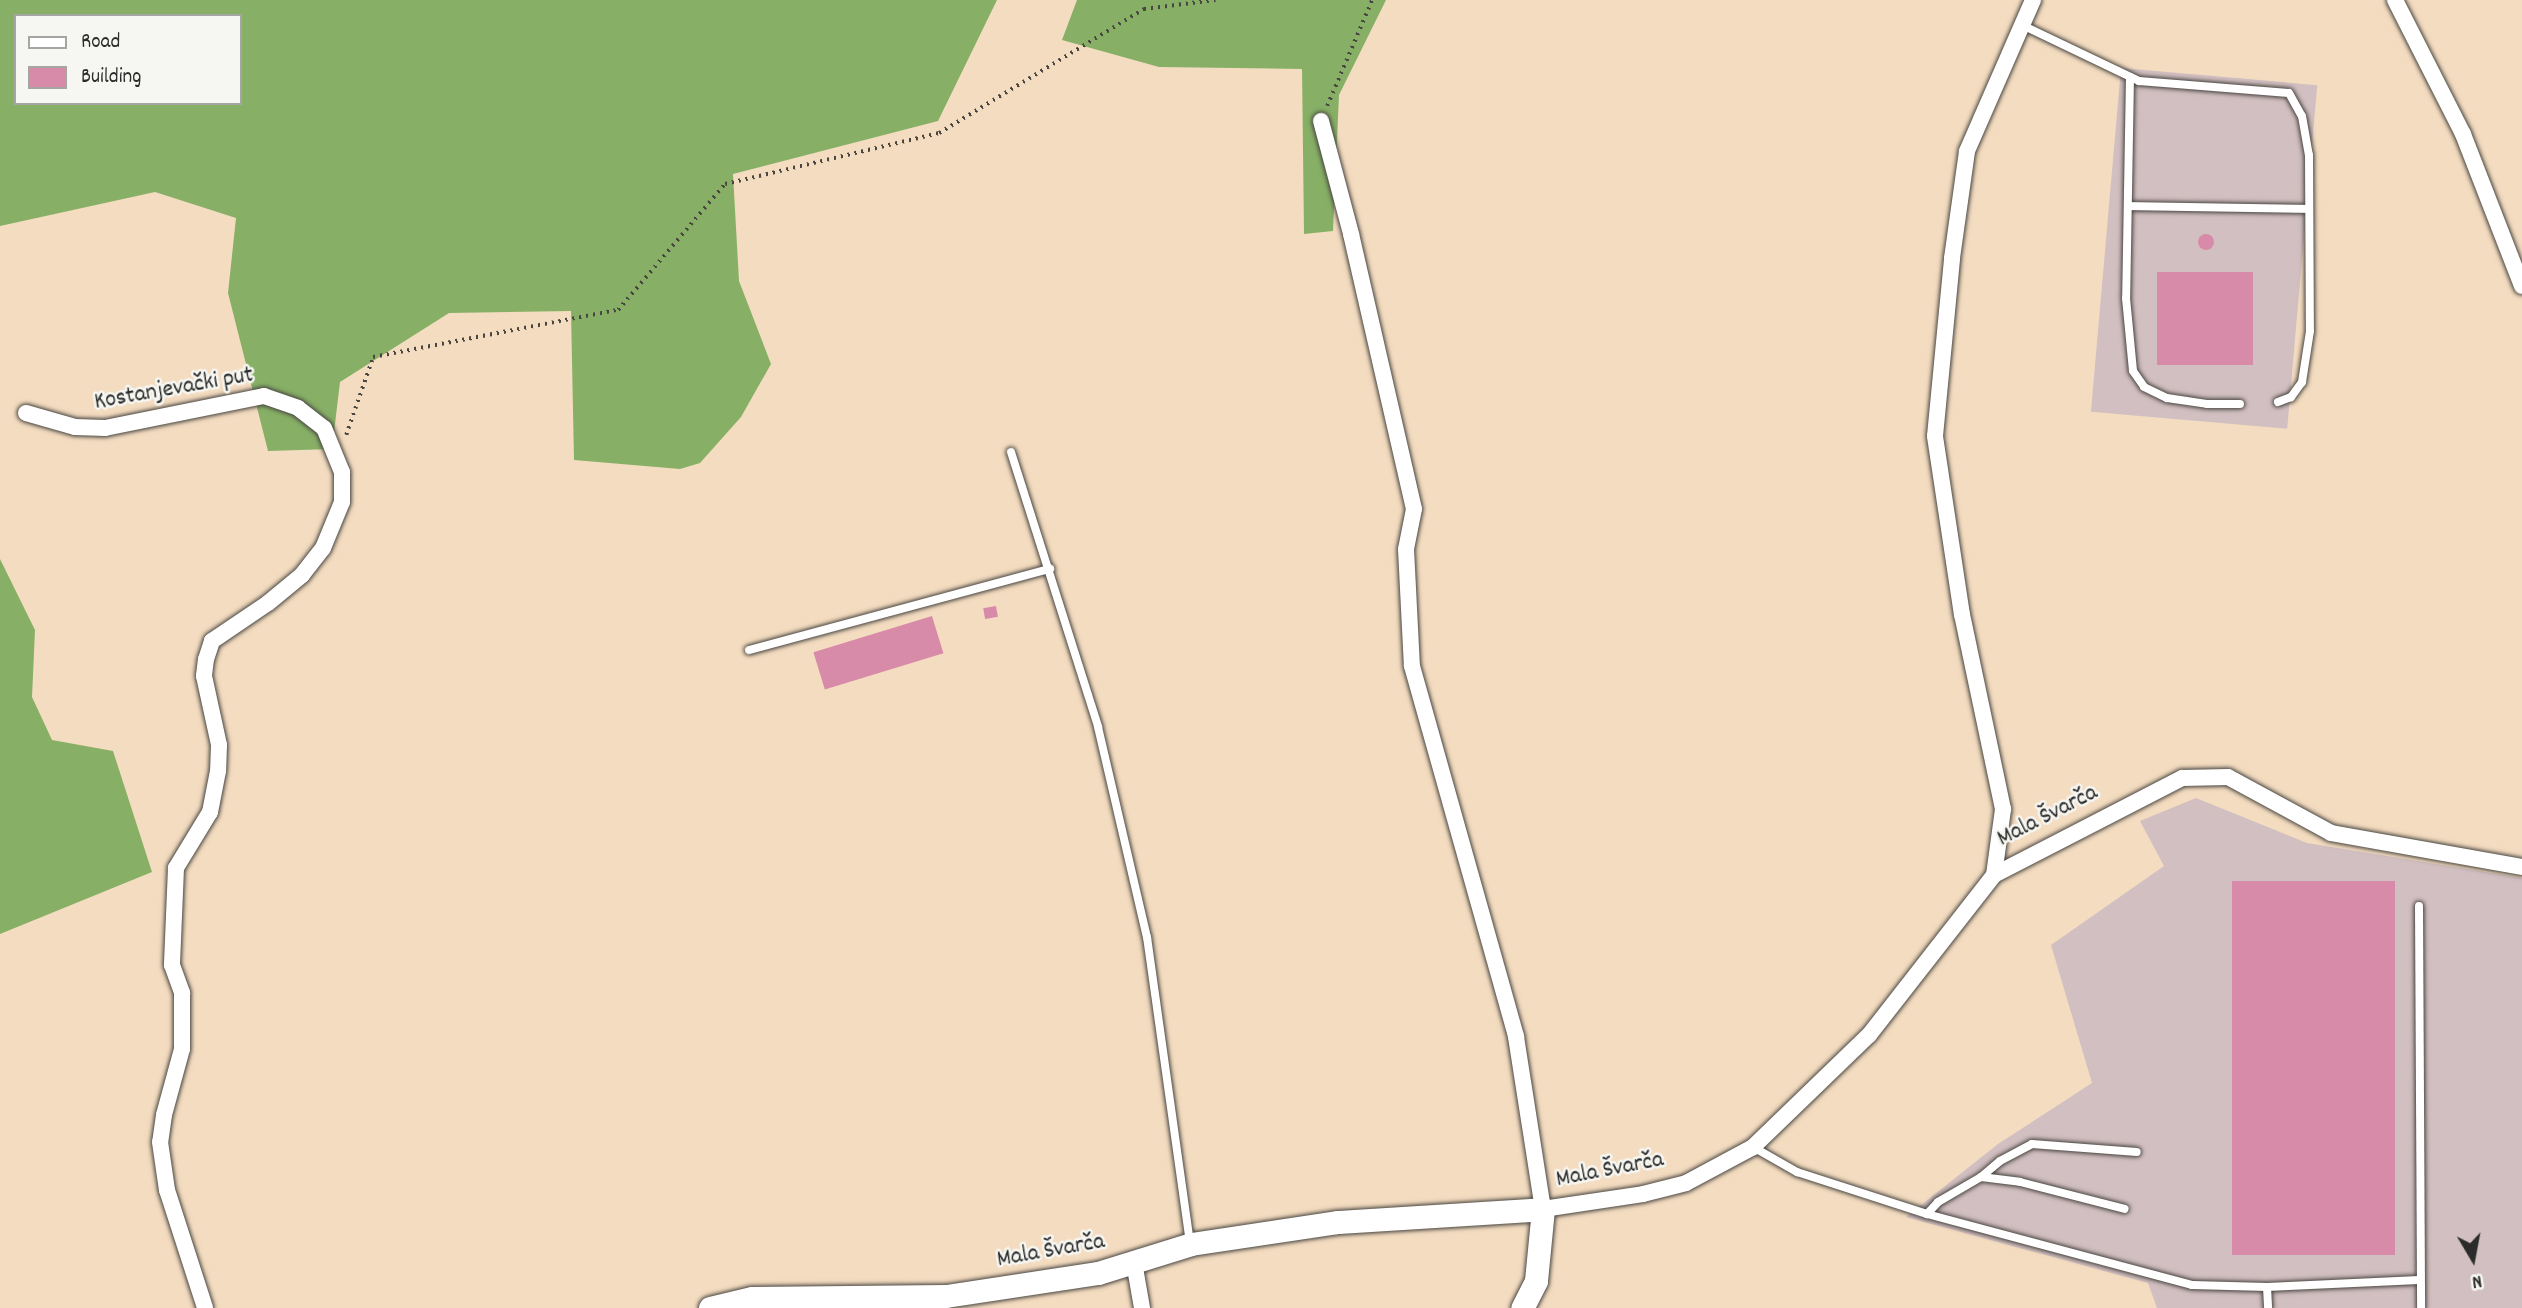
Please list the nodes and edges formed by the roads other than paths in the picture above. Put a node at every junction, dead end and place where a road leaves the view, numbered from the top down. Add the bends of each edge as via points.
1 (2033, 0) edge
2 (2395, 0) edge
3 (2022, 25) junction
4 (2130, 77) junction
5 (1321, 121) road end
6 (2128, 206) junction
7 (2309, 209) junction
8 (2522, 286) edge
9 (2278, 402) dead end
10 (2240, 404) dead end
11 (26, 413) dead end
12 (1011, 452) dead end
13 (1050, 569) junction
14 (749, 650) dead end
15 (2522, 867) edge
16 (1994, 875) junction
17 (2419, 906) dead end
18 (1753, 1147) junction
19 (2137, 1152) dead end
20 (1981, 1177) junction
21 (1543, 1209) junction
22 (2125, 1209) dead end
23 (1927, 1213) junction
24 (1191, 1244) junction
25 (1134, 1262) junction
26 (2418, 1280) junction
27 (2267, 1287) junction
28 (205, 1308) edge
29 (710, 1308) edge
30 (1142, 1308) edge
31 (1522, 1308) edge
32 (2268, 1308) edge
33 (2421, 1308) edge

1 - 3 street
2 - 8 street via 2463,134
3 - 4 lane
3 - 16 street via 1967,151 1935,436 1962,615 2003,809
4 - 6 lane
4 - 7 lane via 2289,93 2302,116
5 - 21 street via 1414,509 1406,549 1412,666 1516,1037
6 - 7 lane
6 - 10 lane via 2126,298 2133,371 2144,387 2167,398
7 - 9 lane via 2310,331 2302,382 2291,397
11 - 28 street, Kostanjevački put via 75,427 106,428 264,396 298,408 324,428 342,471 342,502 323,548 302,575 212,641 204,676 219,745 218,771 210,812 176,868 172,965 182,993 182,1049 160,1142 167,1190
12 - 13 lane
13 - 14 lane
13 - 24 lane via 1098,727 1147,937
15 - 16 street, Mala Švarča via 2331,833 2228,776 2182,778
16 - 18 street, Mala Švarča via 1869,1035
17 - 26 lane
18 - 21 street, Mala Švarča via 1686,1183
18 - 23 lane via 1797,1172
19 - 20 lane via 2032,1144
20 - 22 lane via 2020,1182
20 - 23 lane
21 - 24 street, Mala Švarča via 1338,1222
21 - 31 street via 1536,1281
23 - 27 lane via 2192,1285
24 - 25 street, Mala Švarča
25 - 29 street, Mala Švarča via 1098,1273 946,1296 752,1298
25 - 30 street
26 - 27 lane
26 - 33 lane
27 - 32 lane

